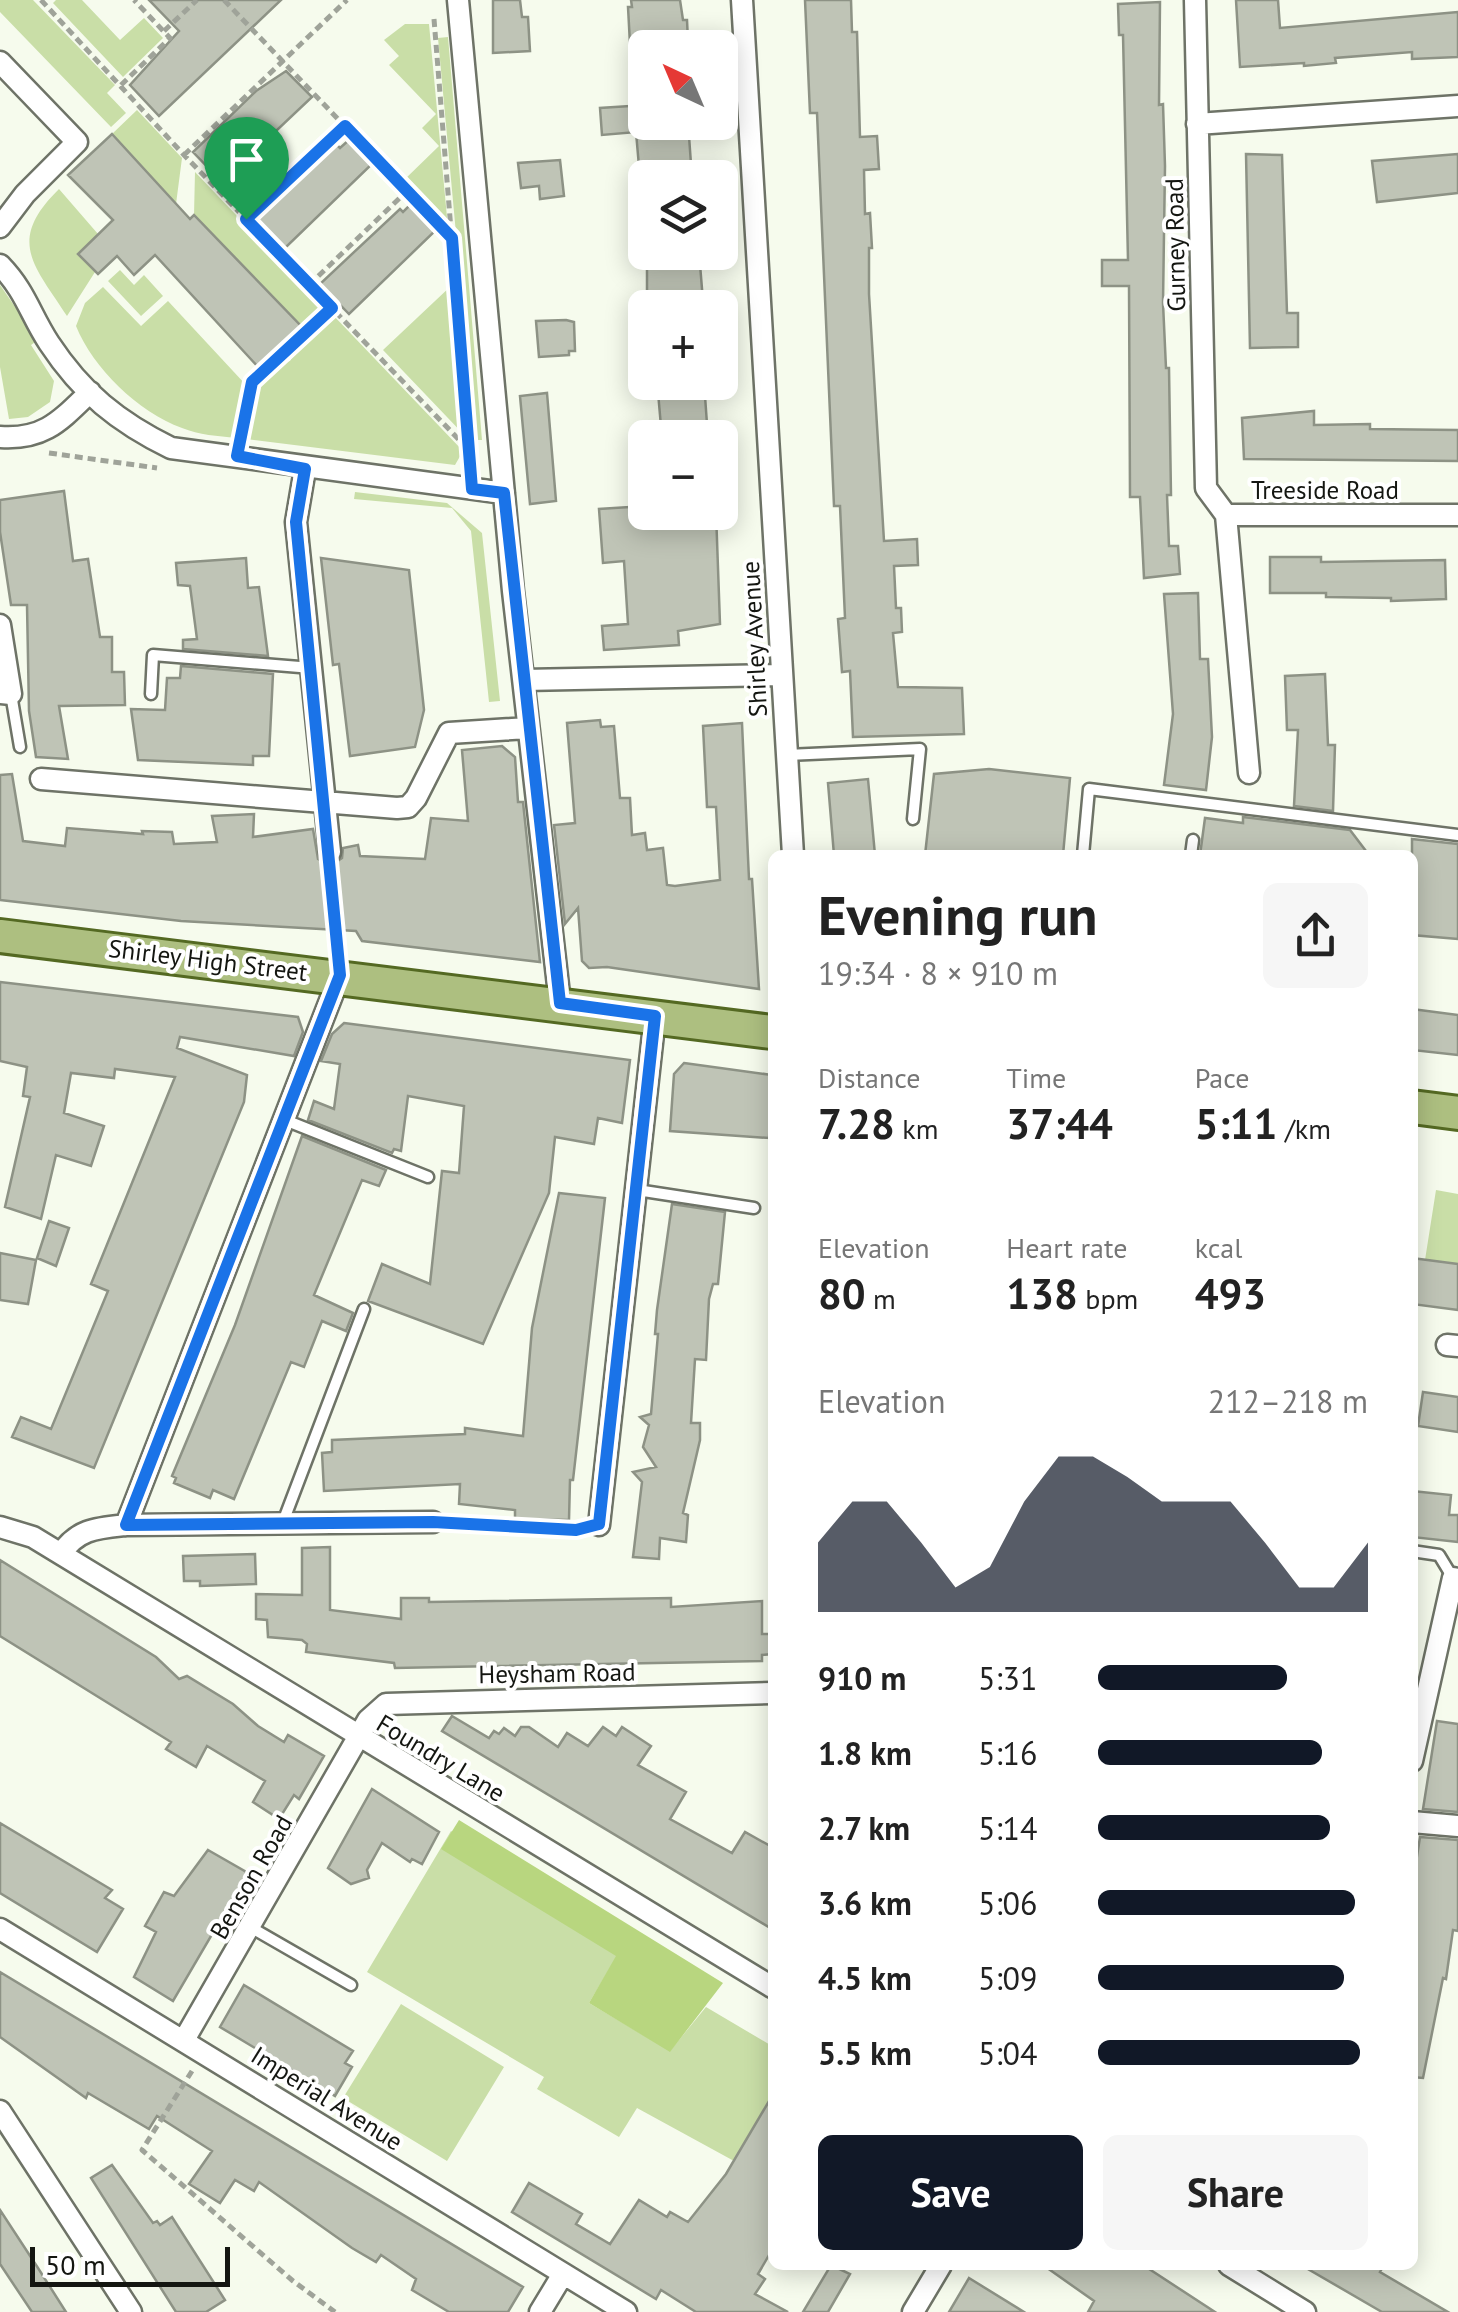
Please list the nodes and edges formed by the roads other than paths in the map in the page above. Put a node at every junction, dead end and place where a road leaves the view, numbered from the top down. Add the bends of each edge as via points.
1 (458, 0) edge
2 (742, 0) edge
3 (1195, 0) edge
4 (0, 62) edge
5 (1458, 106) edge
6 (1198, 124) junction
7 (0, 227) edge
8 (0, 265) edge
9 (90, 392) junction
10 (0, 437) edge
11 (305, 469) junction
12 (1206, 488) joint
13 (504, 493) junction
14 (1226, 515) junction
15 (1458, 515) edge
16 (0, 625) edge
17 (312, 668) junction
18 (780, 675) junction
19 (524, 680) junction
20 (5, 694) edge
21 (150, 694) dead end
22 (528, 728) junction
23 (20, 747) dead end
24 (786, 756) junction
25 (1248, 772) dead end
26 (41, 779) dead end
27 (326, 805) junction
28 (914, 819) dead end
29 (1458, 834) edge
30 (1193, 840) dead end
31 (792, 850) edge
32 (1083, 850) edge
33 (1192, 850) edge
34 (330, 852) road end
35 (0, 936) edge
36 (340, 975) junction
37 (560, 1003) junction
38 (655, 1016) junction
39 (768, 1031) edge
40 (1418, 1109) edge
41 (1458, 1113) edge
42 (284, 1119) junction
43 (428, 1177) dead end
44 (637, 1190) junction
45 (754, 1208) dead end
46 (364, 1309) dead end
47 (433, 1522) road end
48 (282, 1523) junction
49 (599, 1524) road end
50 (126, 1525) junction
51 (0, 1527) edge
52 (1418, 1552) edge
53 (61, 1554) junction
54 (1456, 1578) edge
55 (768, 1693) edge
56 (1418, 1736) edge
57 (359, 1737) junction
58 (1418, 1823) edge
59 (1458, 1826) edge
60 (252, 1928) junction
61 (0, 1929) edge
62 (351, 1985) dead end
63 (768, 1985) edge
64 (184, 2040) junction
65 (0, 2110) edge
66 (938, 2270) edge
67 (1243, 2270) edge
68 (563, 2274) junction
69 (131, 2312) edge
70 (540, 2312) edge
71 (626, 2312) edge
72 (913, 2312) edge
73 (1305, 2312) edge

1 - 13 street
2 - 18 street, Shirley Avenue
3 - 6 street, Gurney Road
4 - 7 street via 76,142
5 - 6 street
6 - 12 street, Gurney Road
8 - 9 street
9 - 10 street via 46,430
9 - 11 street via 124,425 171,448
11 - 13 street
11 - 17 street via 296,522
12 - 14 street, Treeside Road
13 - 19 street
14 - 15 street, Treeside Road
14 - 25 street
16 - 20 street
17 - 21 lane via 153,656
17 - 27 street
18 - 19 street
18 - 24 street, Shirley Avenue
19 - 22 street
20 - 23 lane
22 - 27 street via 449,733 408,806
22 - 37 street
24 - 28 lane via 920,749
24 - 31 street, Shirley Avenue
26 - 27 street
27 - 34 street
29 - 32 lane via 1089,789
30 - 33 lane
35 - 36 main road, Shirley High Street
36 - 37 main road, Shirley High Street
36 - 42 street
37 - 38 main road, Shirley High Street
38 - 39 main road, Shirley High Street
38 - 44 street
40 - 41 main road
42 - 43 lane
42 - 50 street
44 - 45 lane
44 - 49 street
46 - 48 lane
47 - 48 street
48 - 50 street
50 - 53 street via 84,1532
51 - 53 street, Foundry Lane
52 - 54 lane via 1439,1554
53 - 57 street, Foundry Lane
54 - 56 street
55 - 57 street, Heysham Road via 395,1701 376,1711
57 - 60 street, Benson Road
57 - 63 street, Foundry Lane
58 - 59 street
60 - 62 lane
60 - 64 street, Benson Road
61 - 64 street, Imperial Avenue
64 - 68 street, Imperial Avenue
65 - 69 street
66 - 72 street
67 - 73 street
68 - 70 street
68 - 71 street, Imperial Avenue

